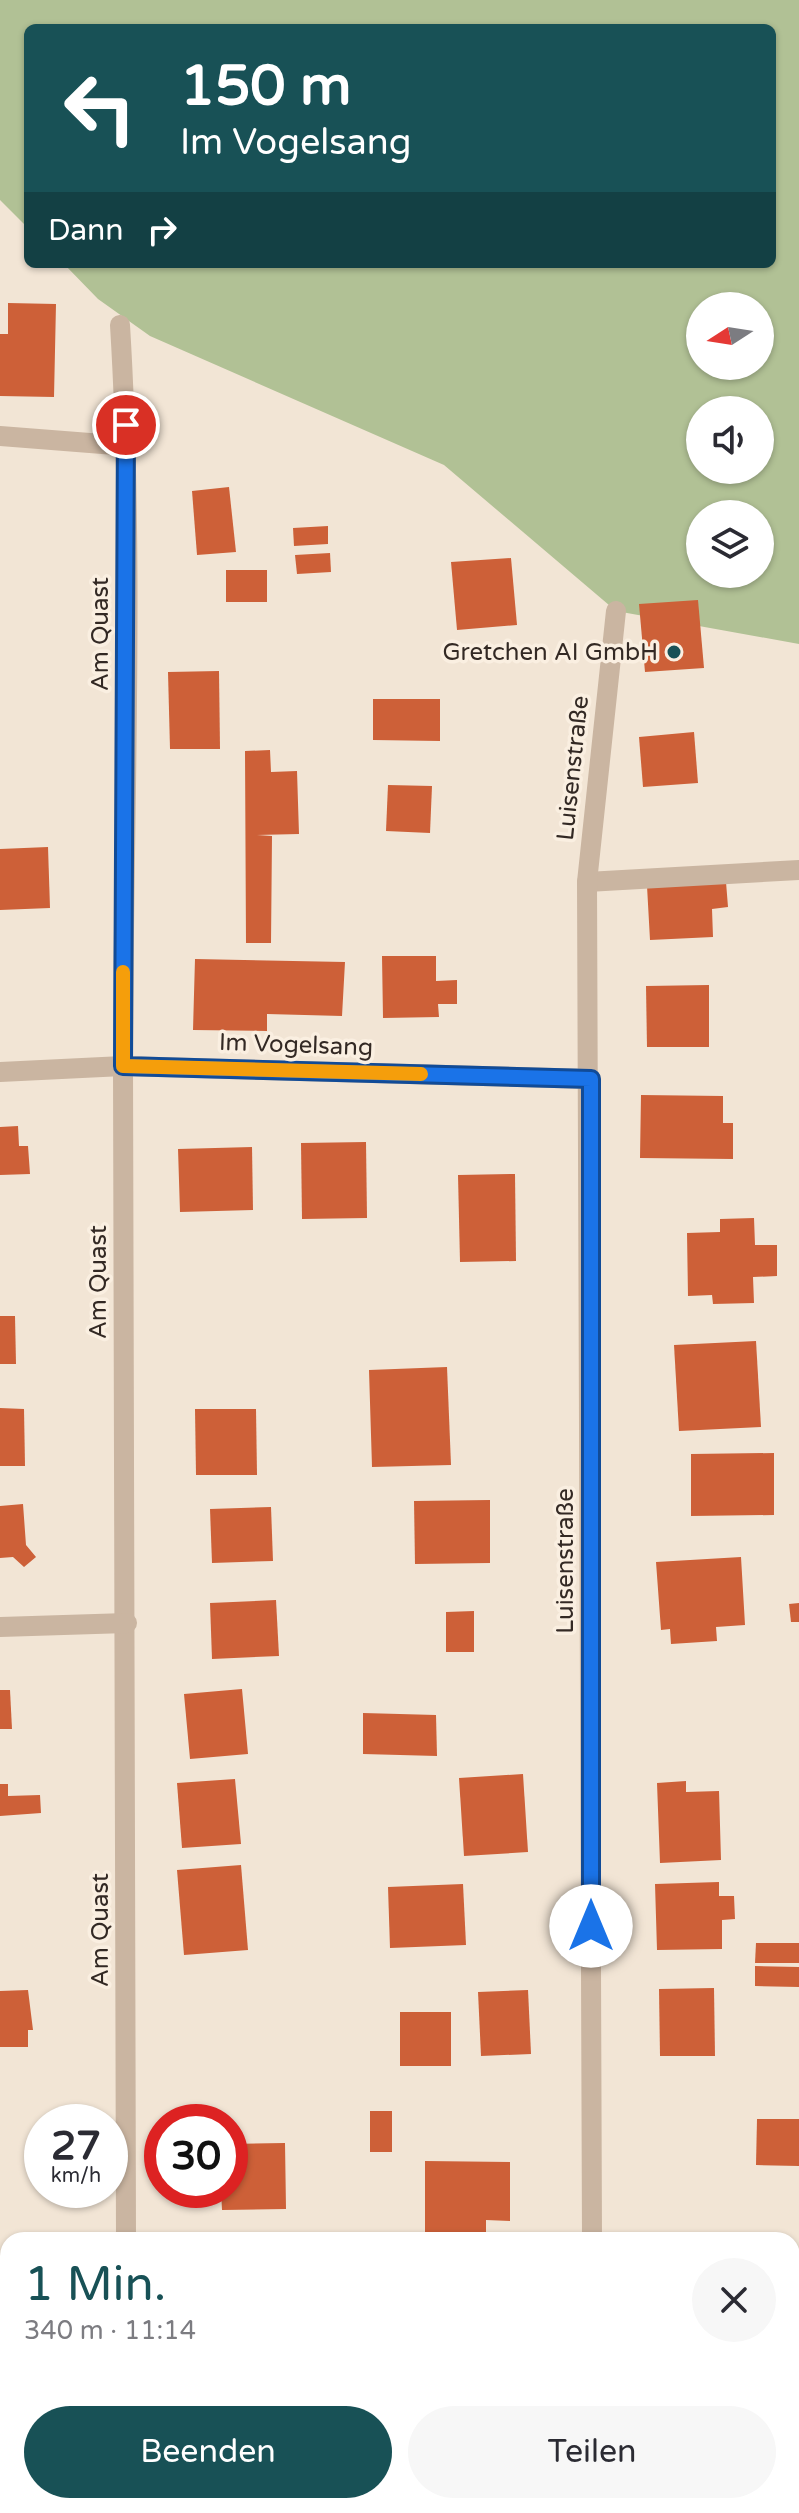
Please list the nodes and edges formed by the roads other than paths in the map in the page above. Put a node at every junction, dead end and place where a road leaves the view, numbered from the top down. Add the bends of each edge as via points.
1 (120, 325) dead end
2 (0, 436) edge
3 (128, 446) junction
4 (616, 611) dead end
5 (799, 870) edge
6 (587, 882) junction
7 (123, 1066) junction
8 (0, 1072) edge
9 (591, 1079) junction
10 (127, 1623) junction
11 (0, 1627) edge
12 (126, 2232) edge
13 (592, 2232) edge

1 - 3 street, Am Quast
2 - 3 street
3 - 7 street, Am Quast
4 - 6 street, Luisenstraße
5 - 6 street
6 - 9 street, Luisenstraße
7 - 8 street, Im Vogelsang
7 - 9 street, Im Vogelsang
7 - 10 street, Am Quast
9 - 13 street, Luisenstraße
10 - 11 street
10 - 12 street, Am Quast

